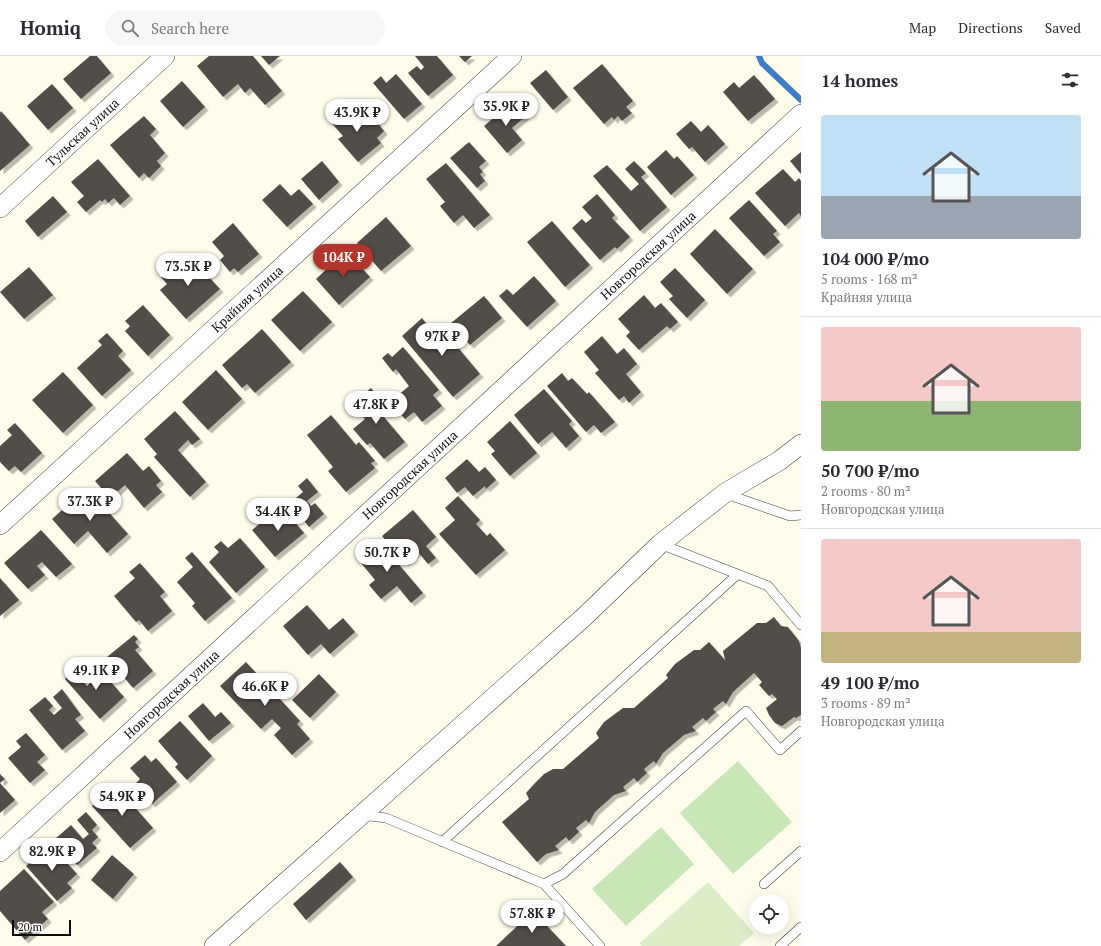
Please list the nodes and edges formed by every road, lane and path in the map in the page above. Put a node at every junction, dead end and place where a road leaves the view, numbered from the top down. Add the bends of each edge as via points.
1 (165, 56) edge
2 (512, 56) edge
3 (801, 114) edge
4 (0, 208) edge
5 (801, 444) edge
6 (725, 493) junction
7 (801, 515) edge
8 (0, 525) edge
9 (660, 544) junction
10 (738, 574) junction
11 (801, 625) edge
12 (801, 731) edge
13 (362, 816) junction
14 (442, 842) junction
15 (801, 851) edge
16 (0, 852) edge
17 (544, 884) junction
18 (764, 884) dead end
19 (801, 927) edge
20 (219, 944) edge
21 (600, 946) edge
22 (780, 946) edge

1 - 4 street, Тульская улица
2 - 8 street, Крайняя улица
3 - 16 street, Новгородская улица
5 - 6 street
6 - 7 lane via 790,516
6 - 9 street
9 - 10 lane
9 - 13 street via 578,622
10 - 11 lane via 768,586
10 - 14 lane
12 - 17 lane via 780,750 746,711 562,874
13 - 14 lane via 386,818
13 - 20 street
14 - 17 lane
15 - 18 lane
17 - 21 lane
19 - 22 lane

